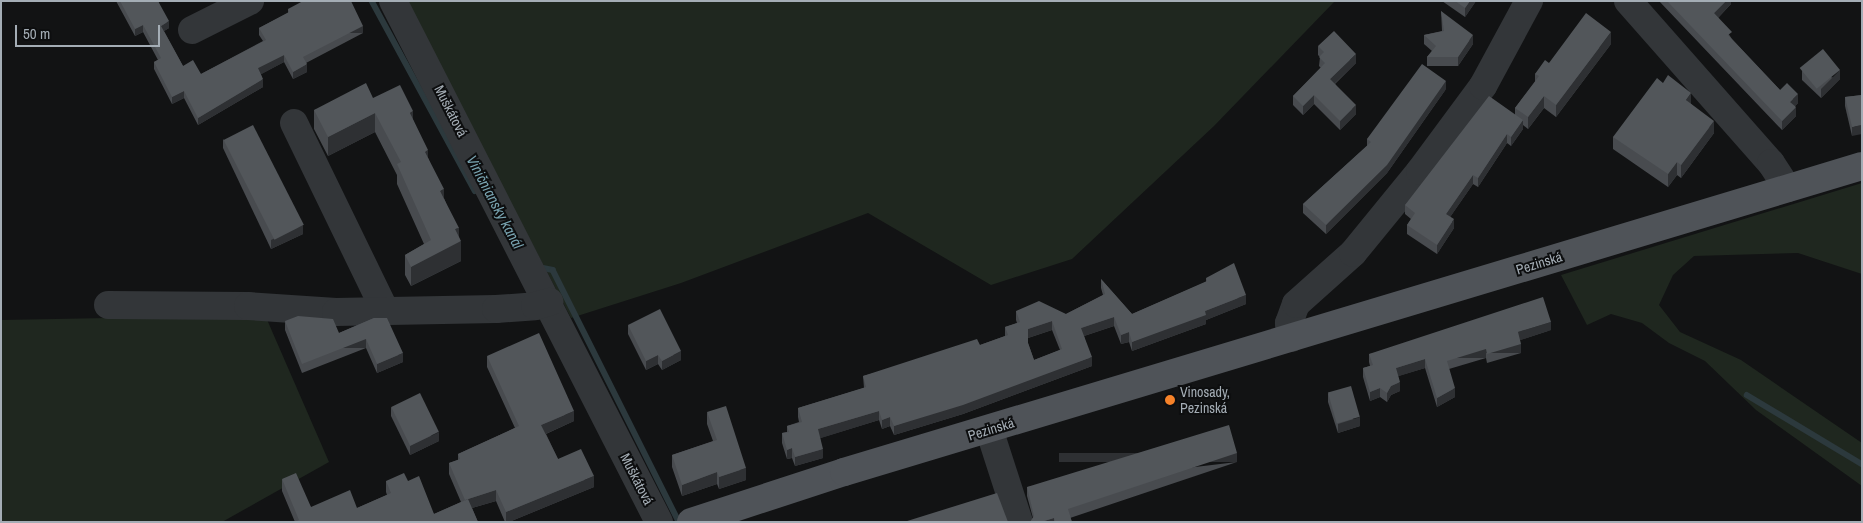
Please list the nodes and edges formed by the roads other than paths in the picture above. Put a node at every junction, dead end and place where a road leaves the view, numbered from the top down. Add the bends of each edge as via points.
1 (250, 1) edge
2 (394, 1) edge
3 (1528, 1) edge
4 (1628, 1) edge
5 (192, 30) dead end
6 (294, 123) dead end
7 (1862, 166) edge
8 (1787, 188) junction
9 (549, 302) junction
10 (108, 305) dead end
11 (385, 310) junction
12 (1291, 338) junction
13 (989, 429) junction
14 (692, 521) edge
15 (659, 522) edge
16 (1019, 522) edge

1 - 5 street
2 - 9 street, Muškátová
3 - 12 street via 1483,86 1420,171 1353,253 1296,304 1288,323
4 - 8 street via 1771,163
6 - 11 street
7 - 8 main road, Pezinská
8 - 12 main road, Pezinská
9 - 11 street via 496,309
9 - 15 street, Muškátová
10 - 11 street via 248,306 336,312
12 - 13 main road, Pezinská
13 - 14 main road, Pezinská
13 - 16 street

